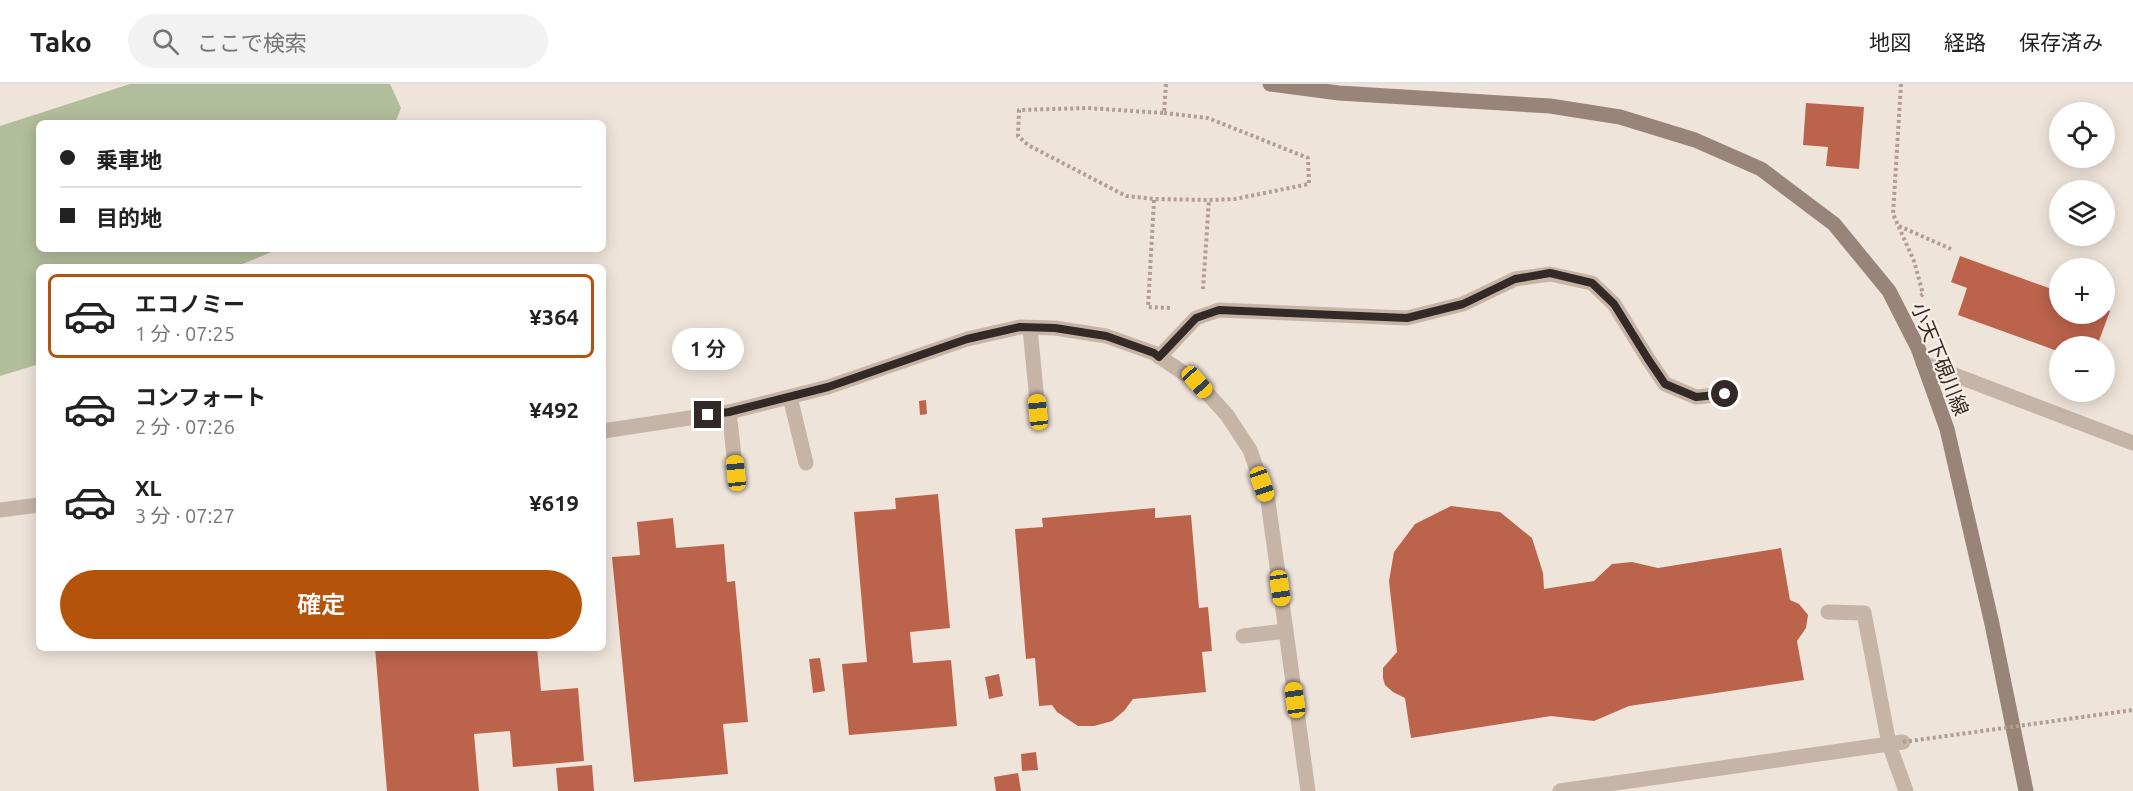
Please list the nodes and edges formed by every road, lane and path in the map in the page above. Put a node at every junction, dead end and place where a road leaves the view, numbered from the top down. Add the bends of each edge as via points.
1 (1166, 84) edge
2 (1270, 84) edge
3 (1901, 84) edge
4 (1164, 113) junction
5 (1155, 199) junction
6 (1209, 200) junction
7 (1898, 225) junction
8 (1951, 249) dead end
9 (1203, 298) dead end
10 (1180, 308) dead end
11 (1900, 313) junction
12 (1030, 328) junction
13 (1159, 357) junction
14 (1923, 363) junction
15 (1725, 394) dead end
16 (790, 397) junction
17 (729, 412) junction
18 (1038, 412) dead end
19 (606, 431) edge
20 (2133, 443) edge
21 (806, 463) dead end
22 (736, 473) dead end
23 (36, 505) edge
24 (0, 510) edge
25 (1828, 612) dead end
26 (1286, 632) junction
27 (1243, 636) dead end
28 (2133, 710) edge
29 (1896, 743) junction
30 (1308, 791) edge
31 (1560, 791) edge
32 (1906, 791) edge
33 (2026, 791) edge

1 - 4 path
2 - 11 main road, 小天下硯川線 via 1339,93 1550,106 1620,117 1695,140 1761,169 1834,224 1889,291
3 - 7 path via 1893,214
4 - 5 path via 1087,108 1019,110 1018,136 1028,145 1126,196
4 - 6 path via 1208,118 1308,158 1309,183 1235,199
5 - 6 path
5 - 10 path via 1148,307
6 - 9 path
7 - 8 path
7 - 11 path via 1923,294
11 - 14 main road, 小天下硯川線
12 - 13 street via 1106,336
12 - 16 street via 967,339
12 - 18 street
13 - 15 street via 1196,318 1219,310 1407,318 1463,304 1515,279 1550,273 1592,283 1614,304 1665,384 1696,397
13 - 26 street via 1197,382 1250,450 1268,501
14 - 20 street
14 - 33 main road, 小天下硯川線 via 1947,429
16 - 17 street
16 - 21 street
17 - 19 street
17 - 22 street
23 - 24 street
25 - 29 street via 1864,613
26 - 27 street
26 - 30 street
28 - 29 path, bridge
29 - 31 street
29 - 32 street

